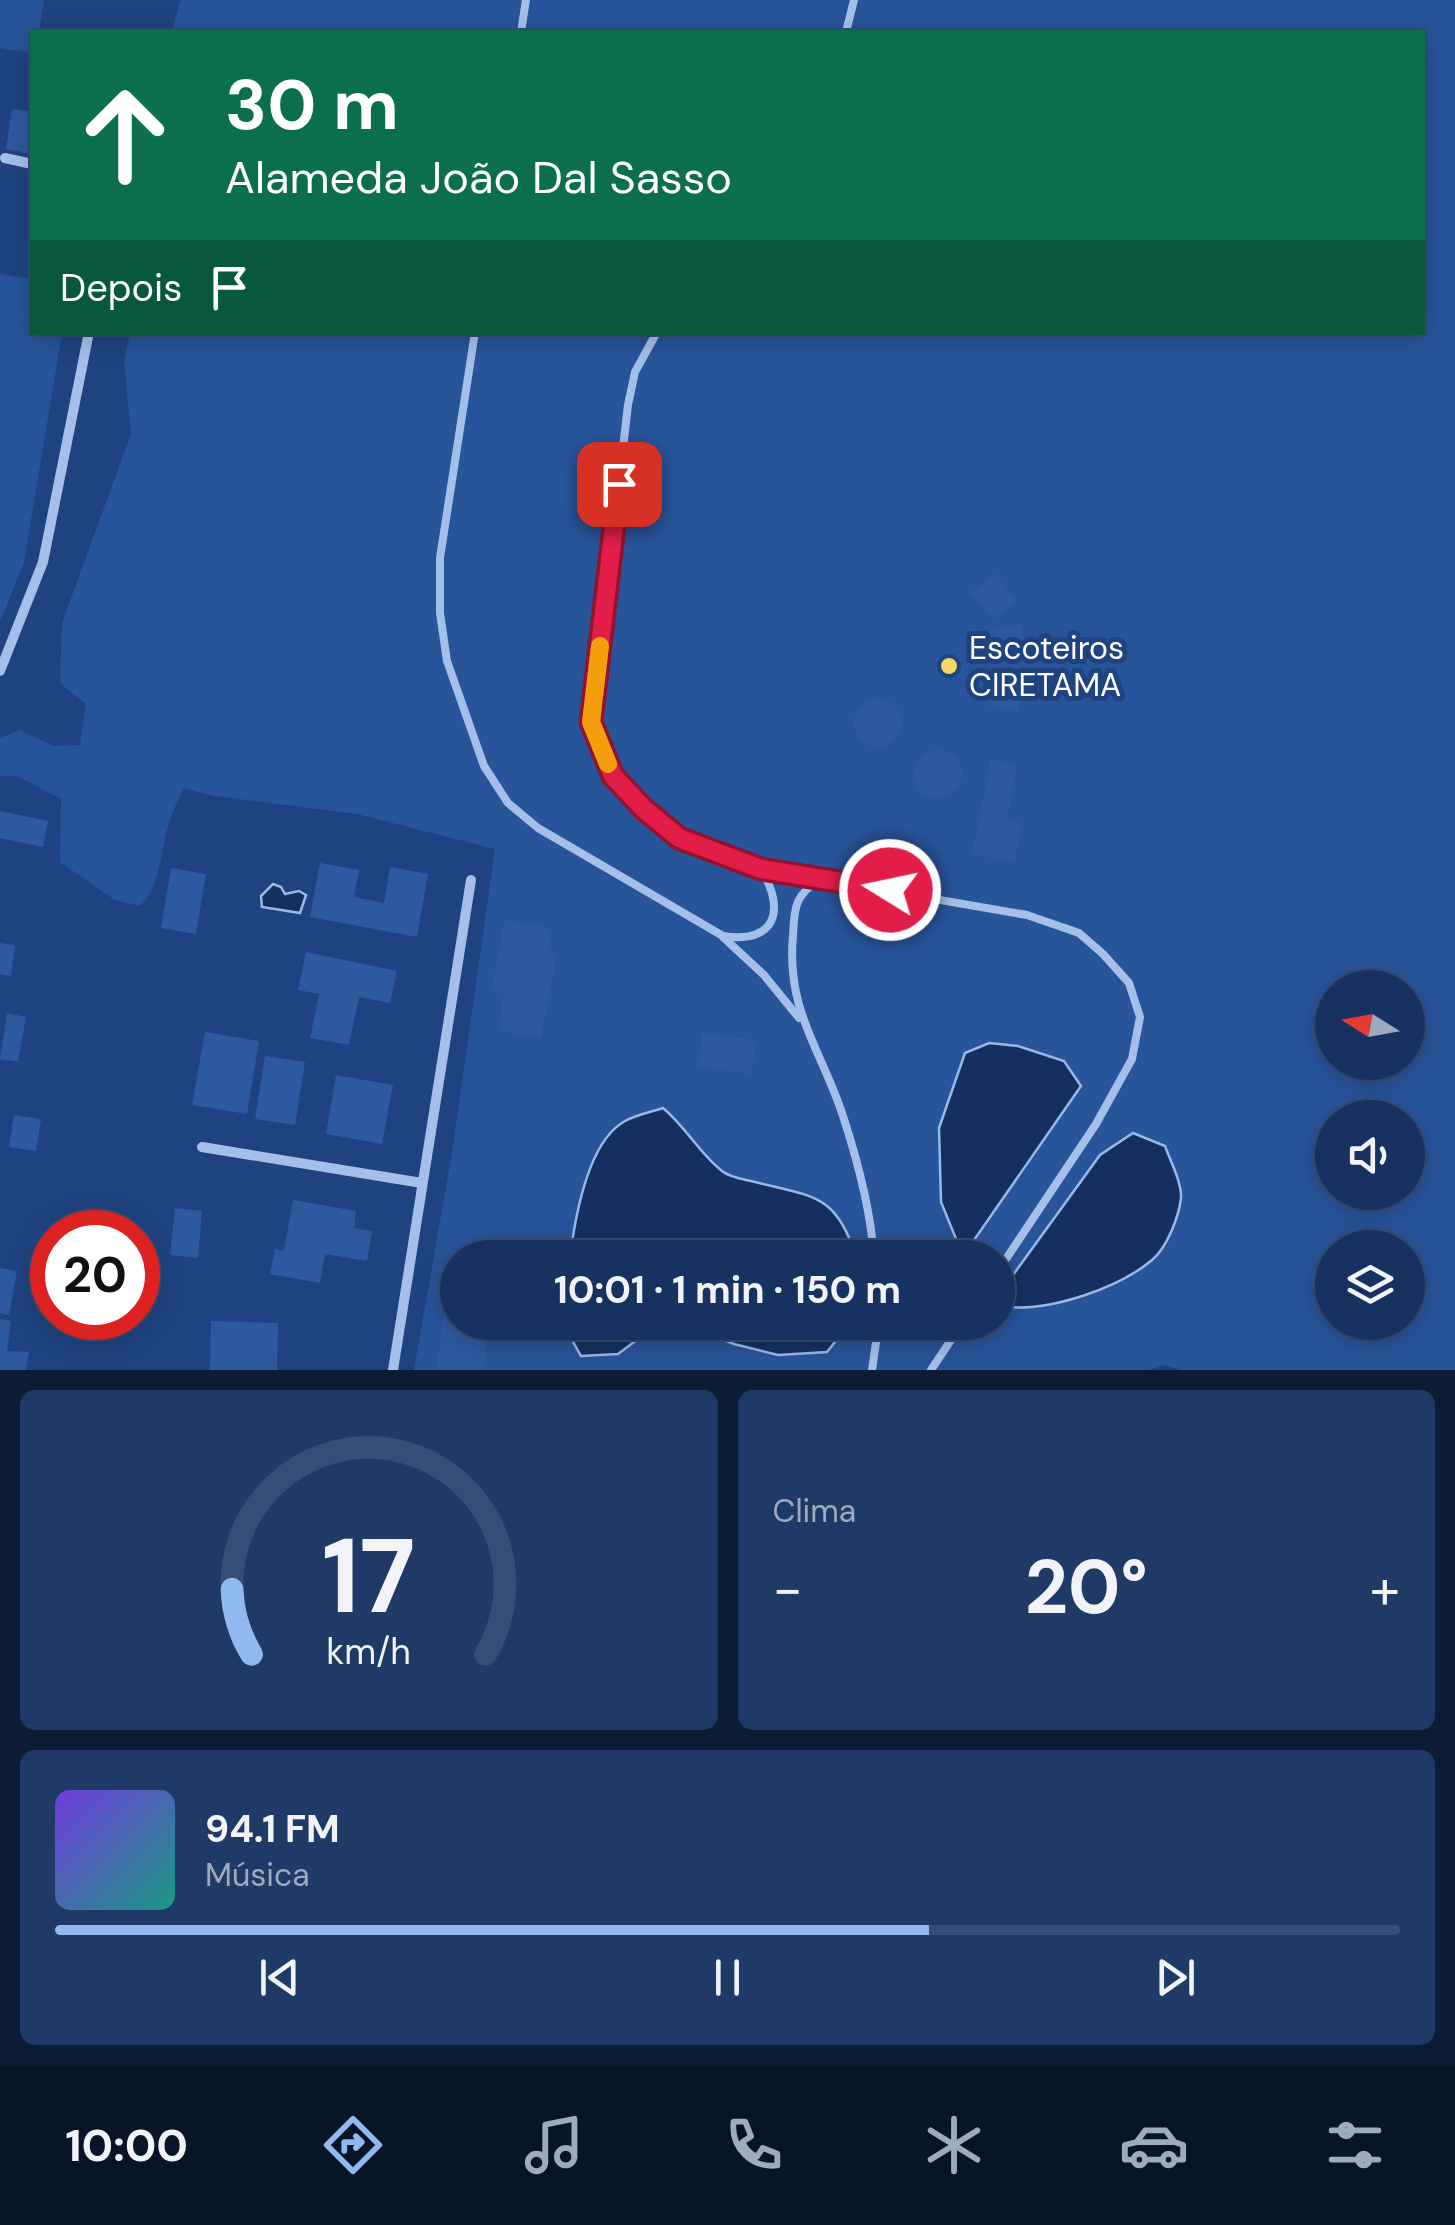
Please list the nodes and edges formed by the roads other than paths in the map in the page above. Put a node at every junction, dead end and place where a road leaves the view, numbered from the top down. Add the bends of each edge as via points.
1 (526, 0) edge
2 (854, 0) edge
3 (521, 30) edge
4 (846, 30) edge
5 (4, 158) dead end
6 (30, 164) edge
7 (88, 335) edge
8 (475, 335) edge
9 (655, 335) edge
10 (0, 671) edge
11 (761, 869) junction
12 (821, 878) junction
13 (471, 880) dead end
14 (722, 936) junction
15 (801, 1022) junction
16 (202, 1147) dead end
17 (422, 1184) junction
18 (873, 1240) edge
19 (1015, 1246) edge
20 (876, 1340) edge
21 (951, 1340) edge
22 (393, 1370) edge
23 (872, 1370) edge
24 (931, 1370) edge

1 - 3 lane
2 - 4 lane
5 - 6 street
7 - 10 street via 43,562
8 - 14 lane via 440,558 440,614 463,716 508,803 538,828
9 - 11 lane via 635,372 628,405 591,722 613,776 644,809 679,838
11 - 12 lane
11 - 14 lane via 776,896 772,922 741,939
12 - 15 lane via 800,893 794,913 792,981
12 - 19 lane via 1044,921 1079,933 1129,983 1140,1017 1132,1059
13 - 17 street
14 - 15 lane
15 - 18 lane via 842,1114
16 - 17 street
17 - 22 street
20 - 23 lane
21 - 24 lane

